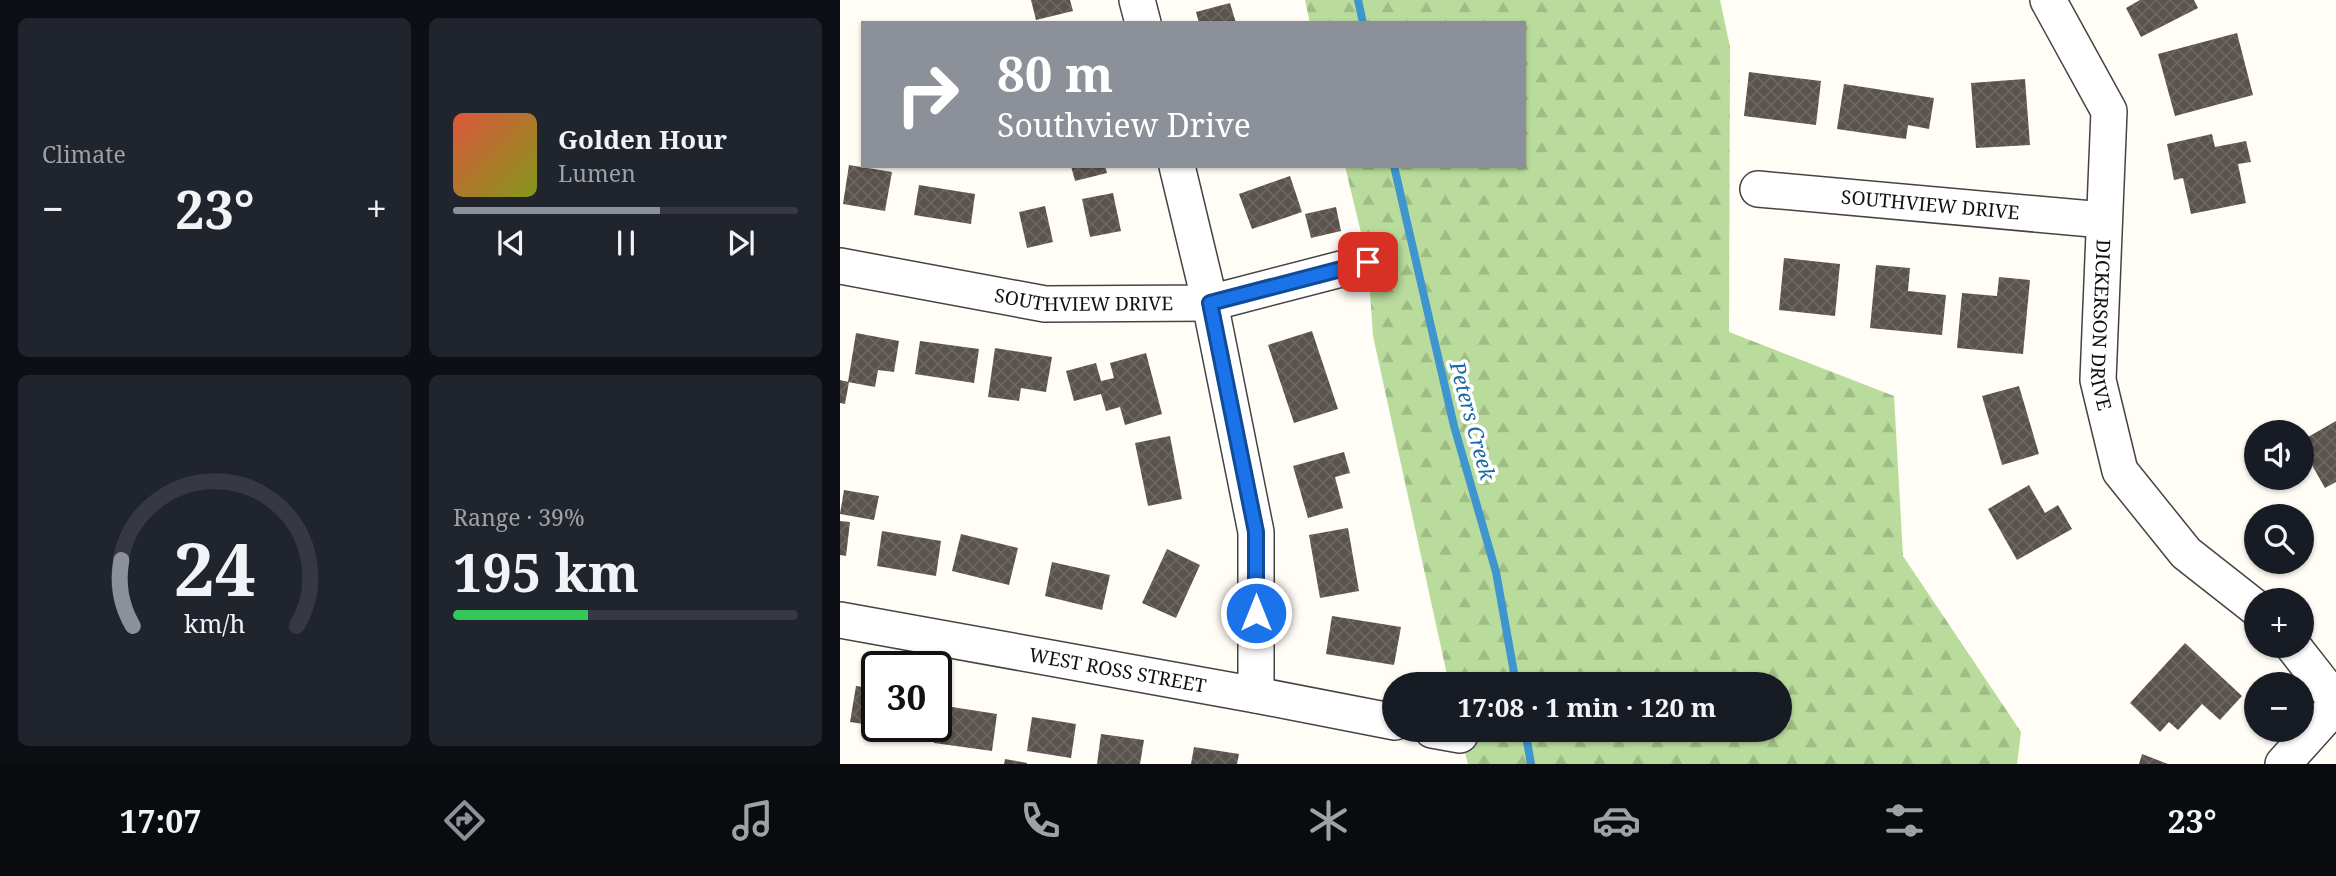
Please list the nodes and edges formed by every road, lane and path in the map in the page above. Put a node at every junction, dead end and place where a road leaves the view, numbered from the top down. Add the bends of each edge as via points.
1 (1138, 0) edge
2 (2048, 0) edge
3 (1143, 21) edge
4 (1177, 168) edge
5 (1758, 189) dead end
6 (2103, 219) junction
7 (1368, 262) dead end
8 (840, 266) edge
9 (1210, 303) junction
10 (2244, 598) edge
11 (840, 620) edge
12 (2302, 658) edge
13 (1256, 695) junction
14 (2336, 703) edge
15 (1382, 719) edge
16 (2283, 764) edge

1 - 3 street
2 - 6 street, DICKERSON DRIVE via 2109,111
4 - 9 street
5 - 6 street, SOUTHVIEW DRIVE
6 - 10 street, DICKERSON DRIVE via 2098,380 2120,471 2186,552
7 - 9 street, SOUTHVIEW DRIVE
8 - 9 street, SOUTHVIEW DRIVE via 1045,304
9 - 13 street via 1256,532
11 - 13 street, WEST ROSS STREET
12 - 14 street
13 - 15 street, WEST ROSS STREET
14 - 16 street

